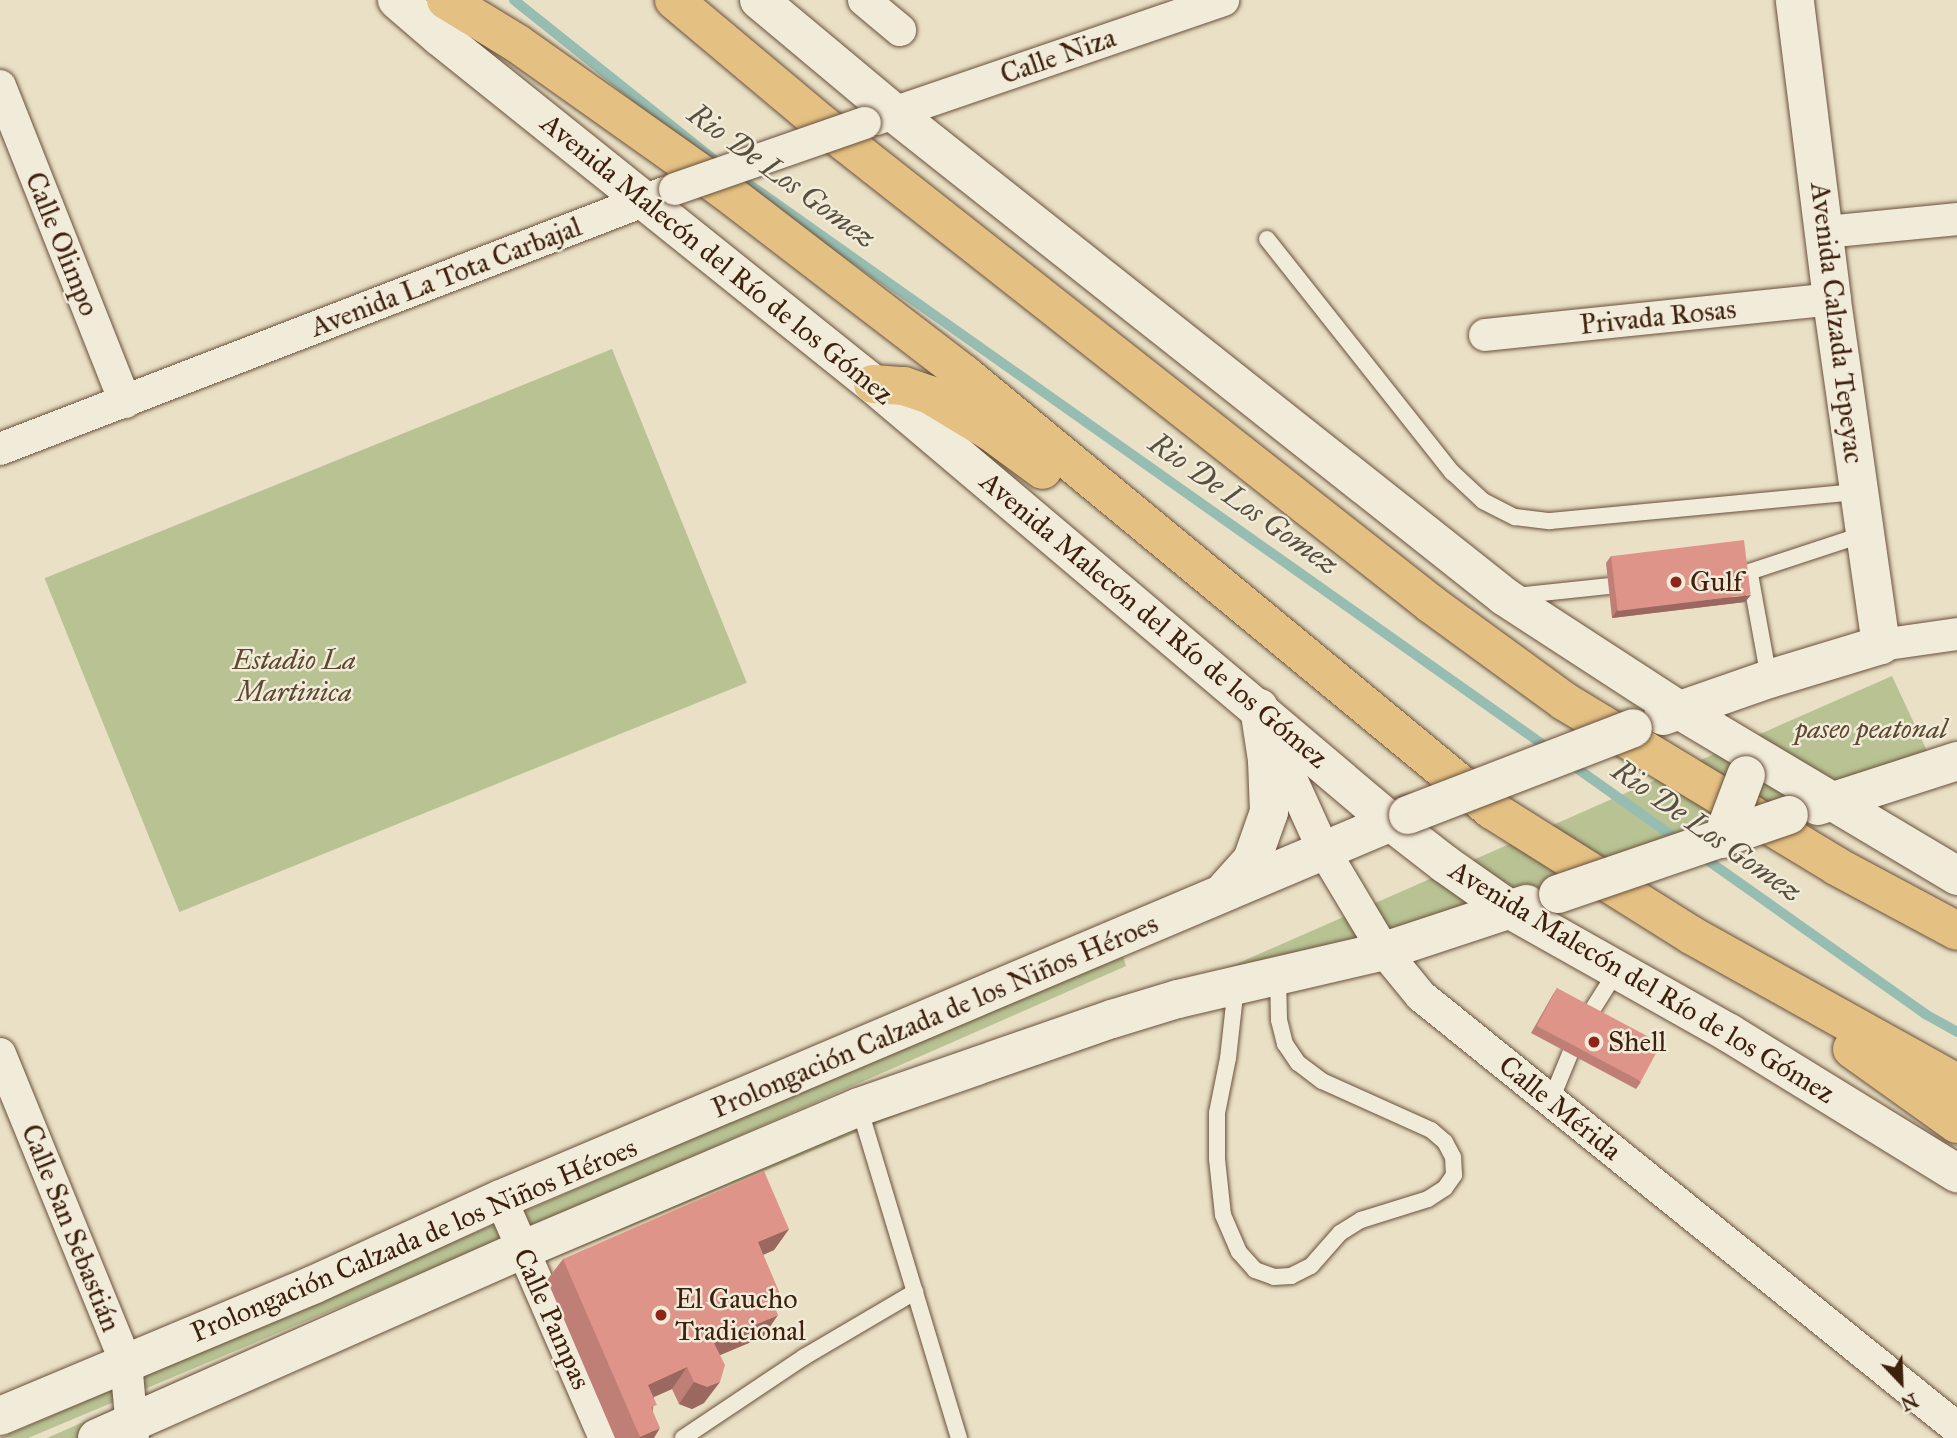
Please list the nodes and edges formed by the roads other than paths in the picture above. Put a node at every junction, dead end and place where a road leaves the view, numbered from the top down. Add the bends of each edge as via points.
1 (397, 0) edge
2 (446, 0) edge
3 (674, 0) edge
4 (759, 0) edge
5 (864, 0) edge
6 (1223, 0) edge
7 (1795, 0) edge
8 (900, 30) dead end
9 (0, 86) edge
10 (879, 118) junction
11 (661, 194) junction
12 (1957, 219) edge
13 (1825, 232) junction
14 (1267, 239) dead end
15 (1832, 299) junction
16 (1485, 335) dead end
17 (873, 384) junction
18 (124, 402) junction
19 (0, 449) edge
20 (1858, 492) junction
21 (1865, 534) junction
22 (1609, 586) dead end
23 (1505, 597) junction
24 (1957, 634) edge
25 (1881, 645) junction
26 (1769, 678) junction
27 (1259, 708) junction
28 (1679, 710) junction
29 (1957, 761) edge
30 (1748, 764) junction
31 (1834, 801) junction
32 (1492, 810) junction
33 (1399, 818) junction
34 (1723, 839) junction
35 (1323, 849) junction
36 (1957, 876) edge
37 (1226, 890) junction
38 (1509, 909) junction
39 (1957, 932) edge
40 (1691, 935) junction
41 (1384, 951) junction
42 (1618, 969) junction
43 (1278, 976) junction
44 (1236, 986) junction
45 (1589, 1015) edge
46 (1570, 1054) edge
47 (2, 1066) edge
48 (1957, 1083) edge
49 (1551, 1100) junction
50 (859, 1107) junction
51 (1957, 1124) edge
52 (1957, 1173) edge
53 (501, 1199) junction
54 (522, 1250) junction
55 (915, 1292) junction
56 (126, 1363) junction
57 (0, 1416) edge
58 (1957, 1429) edge
59 (120, 1433) edge
60 (605, 1438) edge
61 (684, 1438) edge
62 (959, 1438) edge

1 - 11 street, Avenida Malecón del Río de los Gómez via 440,37
2 - 32 main road, Avenida Malecón del Río de los Gómez via 518,44 724,190 964,374
3 - 39 main road via 823,125 1420,595 1564,701 1836,866
4 - 10 street
5 - 8 street
6 - 10 street, Calle Niza
7 - 13 street, Avenida Calzada Tepeyac
9 - 18 street, Calle Olimpo
10 - 11 street, Avenida La Tota Carbajal, bridge
10 - 23 street
11 - 17 street, Avenida Malecón del Río de los Gómez
11 - 18 street, Avenida La Tota Carbajal
12 - 13 street
13 - 15 street, Avenida Calzada Tepeyac
14 - 20 lane via 1452,472 1483,501 1515,517 1550,521
15 - 16 street, Privada Rosas
15 - 20 street, Avenida Calzada Tepeyac
17 - 27 street, Avenida Malecón del Río de los Gómez
17 - 32 main road via 904,386 930,395 991,432 1396,759 1446,791
18 - 19 street, Avenida La Tota Carbajal
20 - 21 street, Avenida Calzada Tepeyac
21 - 25 street, Avenida Calzada Tepeyac
21 - 26 lane via 1746,574
22 - 23 lane
23 - 28 street
24 - 25 street
25 - 26 street, Prolongación Calzada de los Niños Héroes
26 - 28 street, Prolongación Calzada de los Niños Héroes
27 - 33 street, Avenida Malecón del Río de los Gómez
27 - 35 street, Calle Mérida
27 - 37 street via 1269,812 1252,860
28 - 30 street
28 - 33 street, Prolongación Calzada de los Niños Héroes, bridge
29 - 31 street, Prolongación Calzada de los Niños Héroes
30 - 31 street
30 - 34 street, bridge
31 - 34 street, Prolongación Calzada de los Niños Héroes, bridge
31 - 36 street
32 - 40 main road, Avenida Malecón del Río de los Gómez
33 - 35 street, Prolongación Calzada de los Niños Héroes
33 - 38 street, Avenida Malecón del Río de los Gómez
34 - 38 street, Prolongación Calzada de los Niños Héroes, bridge
35 - 37 street, Prolongación Calzada de los Niños Héroes
35 - 41 street, Calle Mérida
37 - 53 street, Prolongación Calzada de los Niños Héroes
38 - 41 street, Prolongación Calzada de los Niños Héroes
38 - 42 street, Avenida Malecón del Río de los Gómez
40 - 48 main road, Avenida Malecón del Río de los Gómez
40 - 51 main road
41 - 43 street, Prolongación Calzada de los Niños Héroes
41 - 49 street, Calle Mérida via 1421,996
42 - 45 lane
42 - 52 street, Avenida Malecón del Río de los Gómez
43 - 44 street, Prolongación Calzada de los Niños Héroes
43 - 44 lane via 1279,1020 1285,1044 1298,1063 1322,1081 1430,1130 1445,1142 1453,1157 1454,1175 1428,1199 1361,1220 1340,1233 1311,1265 1291,1276 1274,1277 1255,1270 1239,1252 1223,1214 1217,1113
44 - 50 street, Prolongación Calzada de los Niños Héroes via 1112,1019
46 - 49 lane
47 - 56 street, Calle San Sebastián
49 - 58 street, Calle Mérida
50 - 54 street, Prolongación Calzada de los Niños Héroes
50 - 55 lane
53 - 54 street, Calle Pampas
53 - 56 street, Prolongación Calzada de los Niños Héroes
54 - 59 street, Prolongación Calzada de los Niños Héroes
54 - 60 street, Calle Pampas
55 - 61 lane via 804,1357
55 - 62 lane
56 - 57 street, Prolongación Calzada de los Niños Héroes
56 - 59 street, Calle San Sebastián

